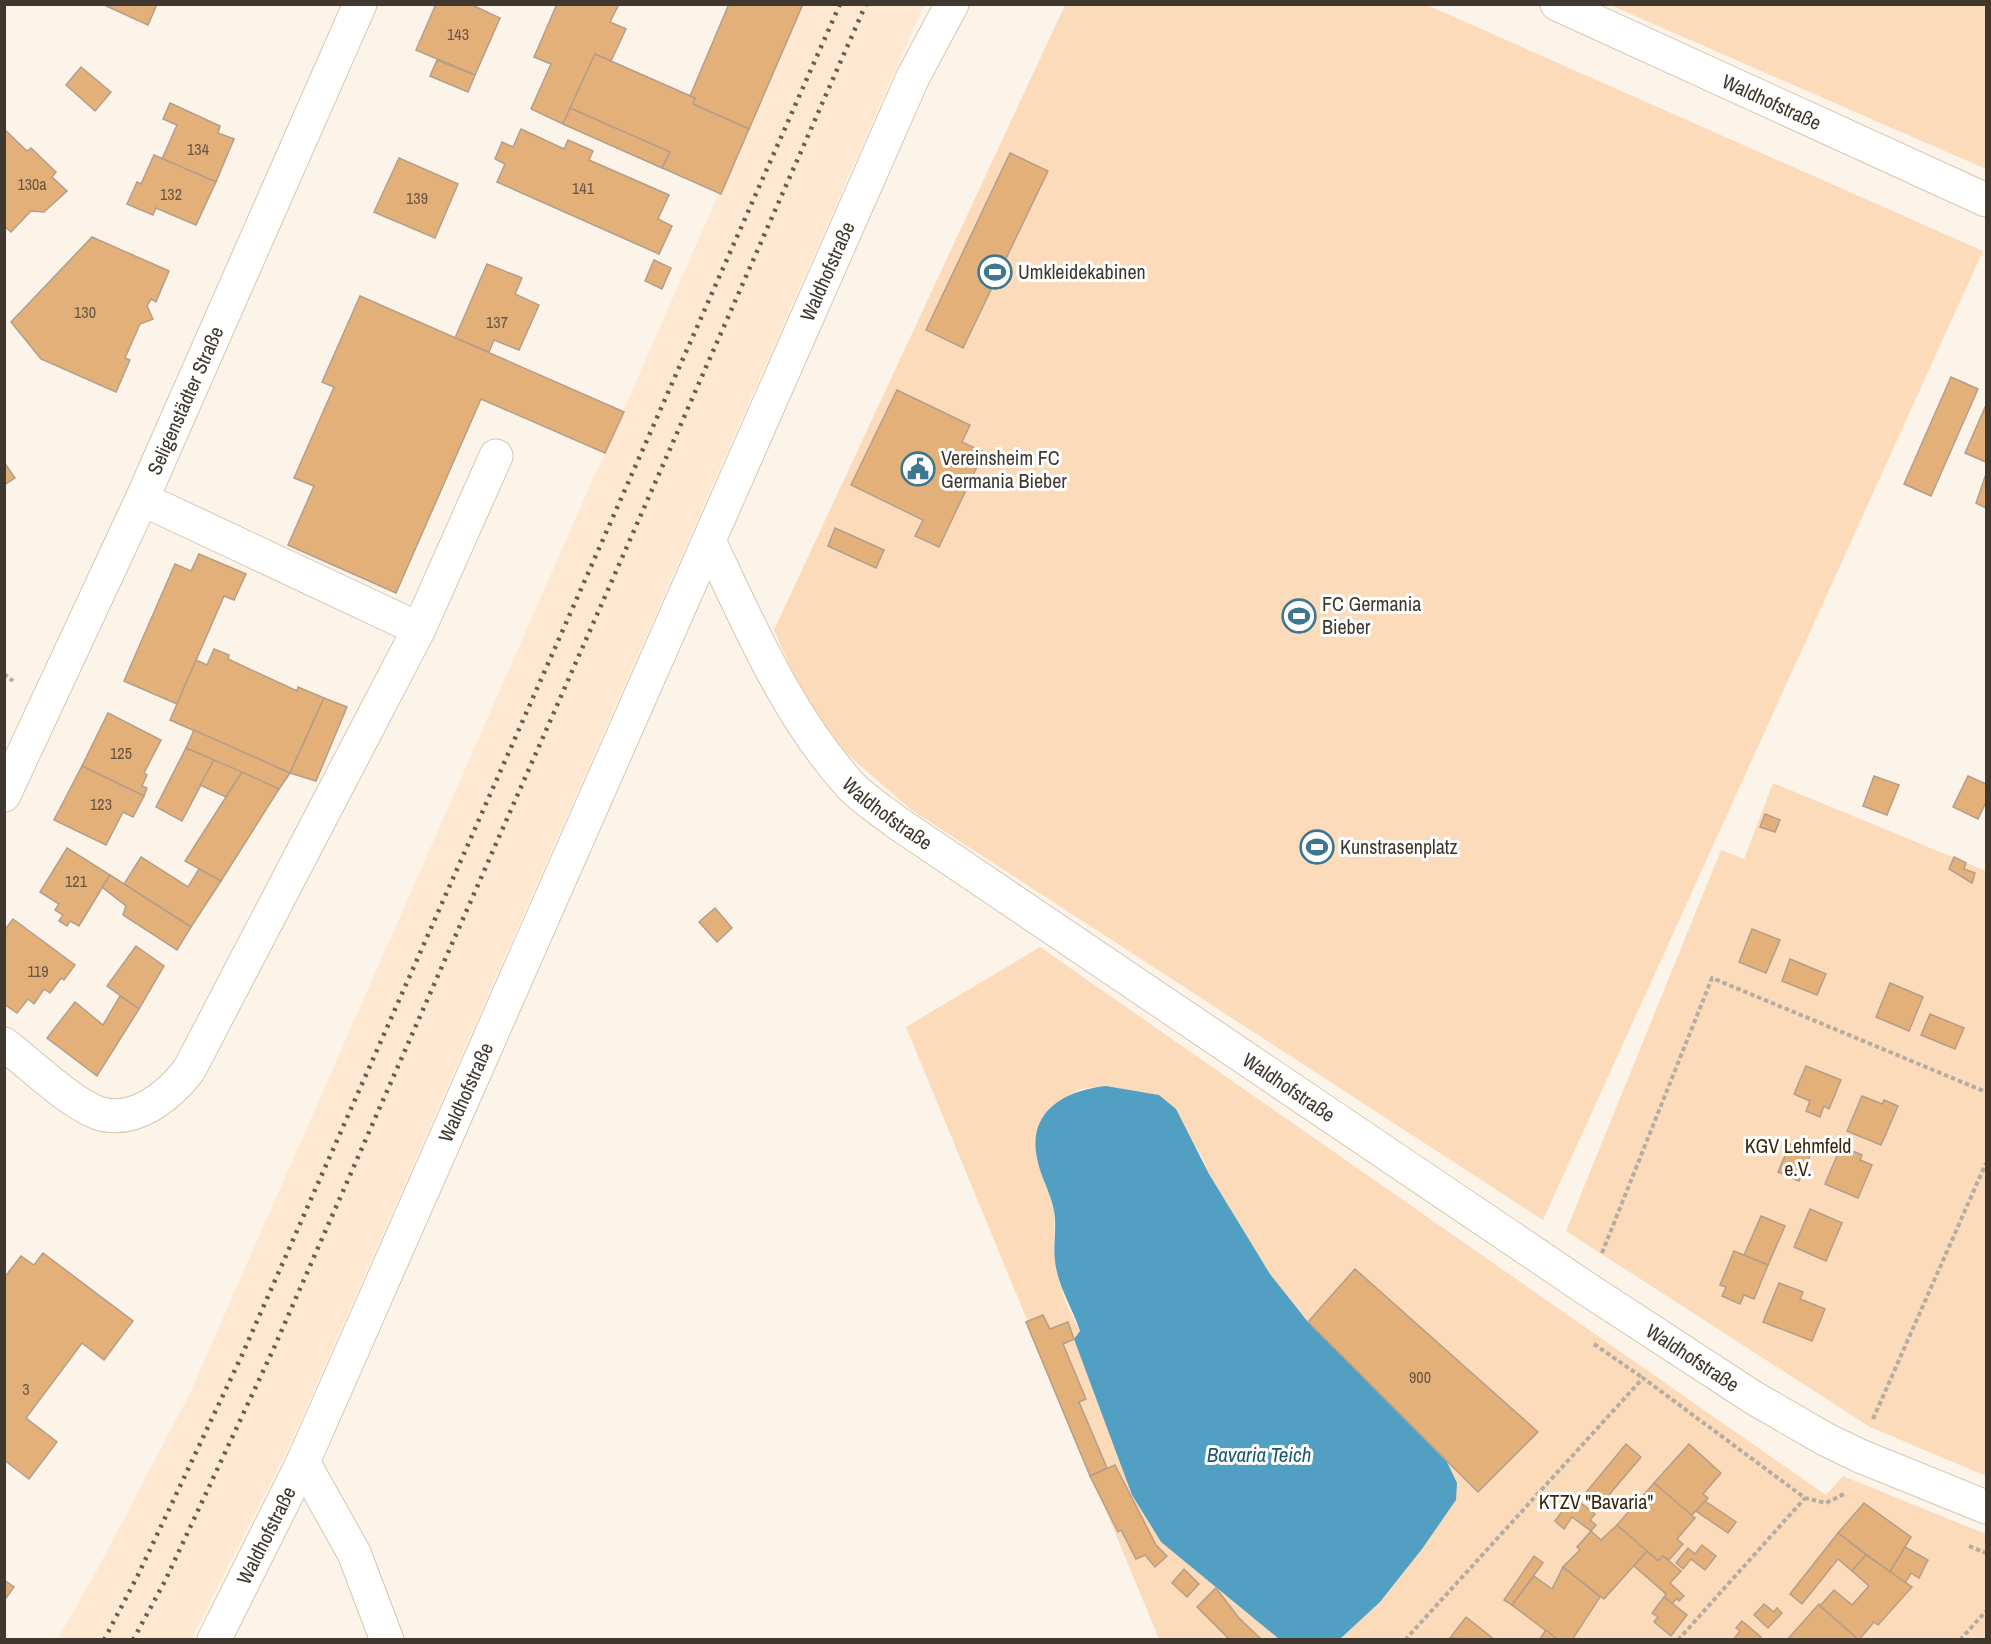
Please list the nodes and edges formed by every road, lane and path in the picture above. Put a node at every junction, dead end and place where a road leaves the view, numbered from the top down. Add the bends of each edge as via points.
1 (360, 4) edge
2 (952, 4) edge
3 (1557, 4) edge
4 (1986, 200) edge
5 (496, 456) dead end
6 (142, 499) junction
7 (709, 541) junction
8 (419, 628) junction
9 (4, 795) edge
10 (4, 1044) edge
11 (1986, 1092) edge
12 (1986, 1163) edge
13 (1587, 1290) junction
14 (1860, 1456) junction
15 (303, 1462) junction
16 (1857, 1497) dead end
17 (1806, 1498) junction
18 (1986, 1507) edge
19 (1965, 1544) dead end
20 (1986, 1553) edge
21 (1986, 1611) edge
22 (214, 1640) edge
23 (387, 1640) edge
24 (1405, 1640) edge
25 (1678, 1640) edge
26 (1960, 1640) edge

1 - 6 street, Seligenstädter Straße
2 - 7 street, Waldhofstraße via 913,77
3 - 4 street, Waldhofstraße
5 - 8 street
6 - 8 street
6 - 9 street, Seligenstädter Straße
7 - 13 street, Waldhofstraße via 774,676 822,752 852,787 981,882
7 - 15 street, Waldhofstraße
8 - 10 street via 189,1070 166,1096 140,1111 99,1113 82,1105
11 - 13 path via 1712,978
12 - 14 path
13 - 14 street, Waldhofstraße via 1790,1420
14 - 18 street, Waldhofstraße
15 - 22 street, Waldhofstraße
15 - 23 street via 354,1553
16 - 17 path via 1846,1493 1826,1503
17 - 24 path via 1642,1378
17 - 25 path
19 - 20 path
21 - 26 path

